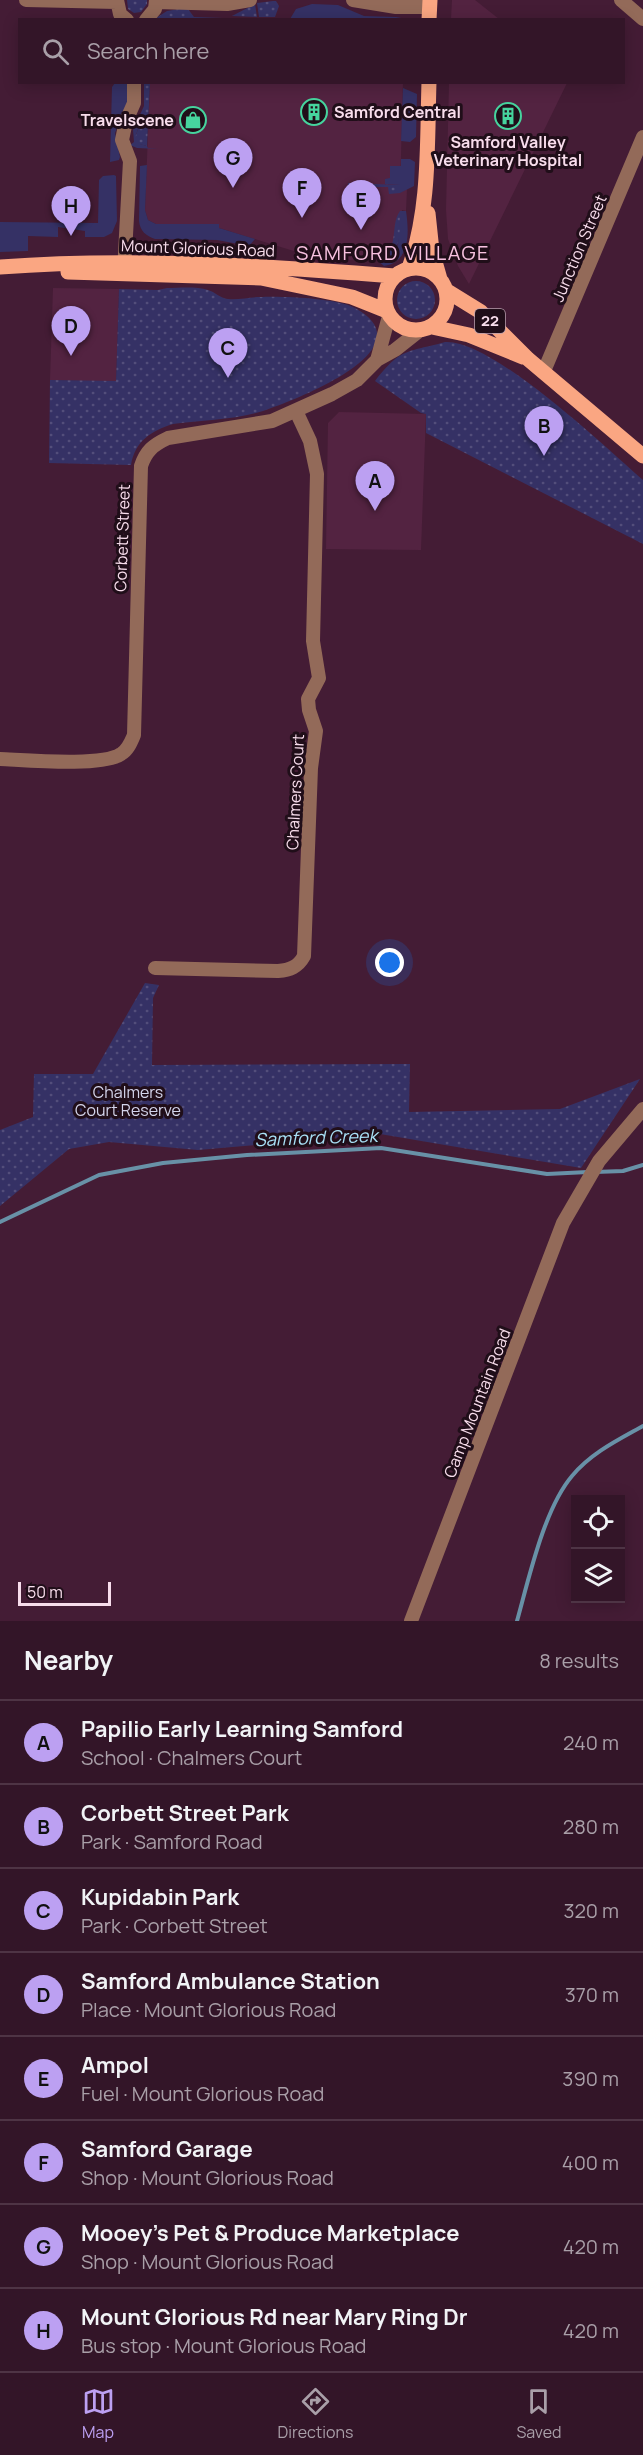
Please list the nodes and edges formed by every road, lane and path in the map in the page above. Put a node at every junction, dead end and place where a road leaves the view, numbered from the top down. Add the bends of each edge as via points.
1 (26, 0) edge
2 (250, 0) edge
3 (353, 0) edge
4 (621, 0) edge
5 (117, 1) edge
6 (156, 1) edge
7 (429, 9) edge
8 (125, 18) edge
9 (148, 18) edge
10 (643, 19) edge
11 (134, 84) edge
12 (429, 84) edge
13 (643, 137) edge
14 (426, 192) junction
15 (0, 268) edge
16 (409, 268) junction
17 (124, 269) junction
18 (335, 272) junction
19 (395, 276) junction
20 (443, 285) junction
21 (346, 295) junction
22 (388, 314) junction
23 (425, 329) junction
24 (528, 359) junction
25 (377, 360) junction
26 (544, 372) junction
27 (296, 411) junction
28 (643, 456) edge
29 (0, 759) edge
30 (155, 968) dead end
31 (643, 1108) edge
32 (411, 1621) edge

1 - 5 street
2 - 6 street via 227,4
3 - 7 street
4 - 10 street
5 - 8 street
6 - 9 street
11 - 17 street via 134,103 122,140 129,161
12 - 14 main road
13 - 26 street, Junction Street
14 - 16 main road via 417,247
14 - 20 main road via 432,251
15 - 17 main road, Mount Glorious Road via 45,263
16 - 19 main road
16 - 20 main road via 426,269
17 - 18 main road, Mount Glorious Road
17 - 21 main road, Mount Glorious Road via 261,278
18 - 19 main road, Mount Glorious Road
18 - 21 main road
19 - 22 main road via 385,292
20 - 23 main road via 448,301 446,311
20 - 24 main road, 22 via 481,312
21 - 22 main road, Mount Glorious Road
22 - 23 main road, 22 via 402,327
22 - 25 street
23 - 24 main road, 22 via 470,335
23 - 25 street, Corbett Street
24 - 26 main road, 22
25 - 27 street, Corbett Street via 357,380
26 - 28 main road, 22
27 - 29 street, Corbett Street via 261,423 168,438 145,454 141,466 134,735 129,746 121,755 97,761
27 - 30 street, Chalmers Court via 310,441 318,474 313,641 319,678 309,699 316,731 310,768 304,956 300,963 286,970
31 - 32 street, Camp Mountain Road via 599,1161 563,1223

